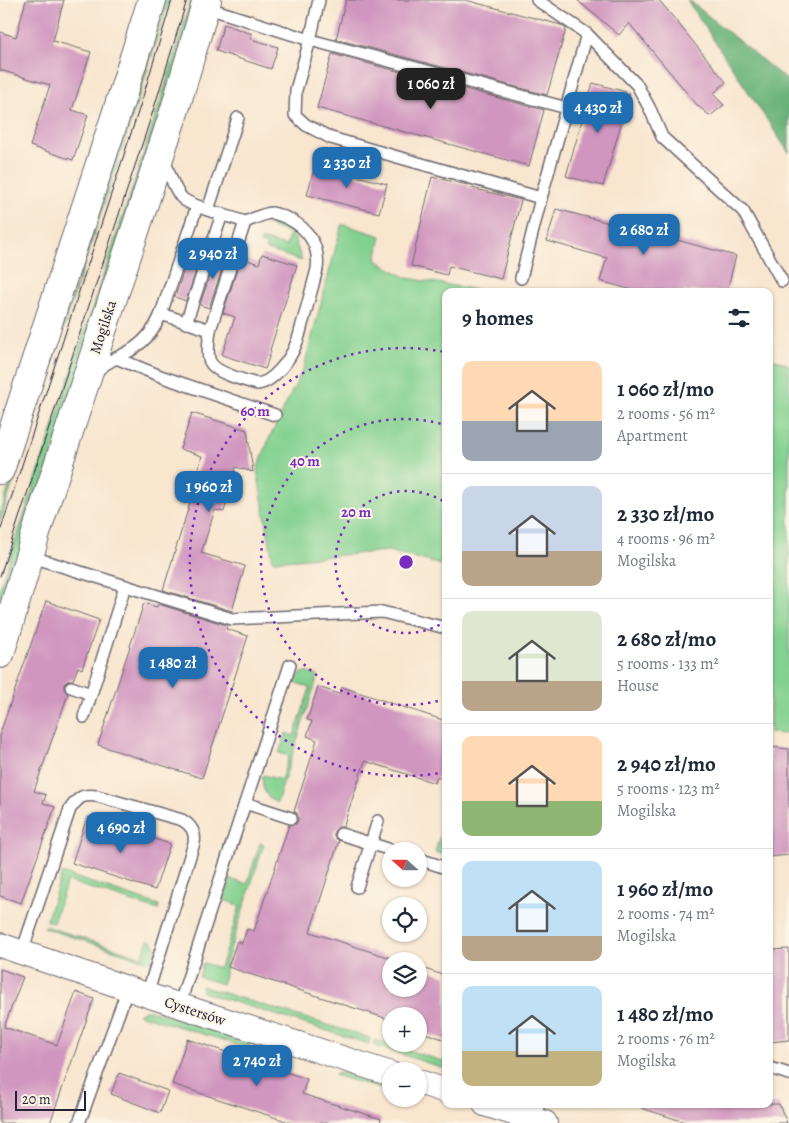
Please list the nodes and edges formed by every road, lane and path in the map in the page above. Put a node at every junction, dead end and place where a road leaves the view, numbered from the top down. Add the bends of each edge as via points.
1 (152, 0) edge
2 (319, 0) edge
3 (536, 0) edge
4 (206, 3) edge
5 (587, 34) junction
6 (310, 40) junction
7 (566, 108) junction
8 (238, 118) dead end
9 (164, 142) junction
10 (541, 198) junction
11 (202, 208) junction
12 (222, 214) junction
13 (245, 222) junction
14 (521, 278) dead end
15 (782, 281) dead end
16 (162, 314) junction
17 (186, 323) junction
18 (210, 330) junction
19 (116, 358) junction
20 (82, 392) junction
21 (275, 415) dead end
22 (0, 470) edge
23 (29, 556) junction
24 (125, 586) junction
25 (442, 627) edge
26 (0, 654) edge
27 (290, 665) dead end
28 (71, 688) dead end
29 (91, 694) junction
30 (84, 717) dead end
31 (245, 804) junction
32 (291, 818) dead end
33 (378, 821) dead end
34 (341, 834) dead end
35 (371, 844) junction
36 (382, 847) edge
37 (428, 862) edge
38 (442, 867) edge
39 (358, 887) dead end
40 (11, 949) edge
41 (138, 992) junction
42 (179, 1006) junction
43 (773, 1069) edge
44 (382, 1071) edge
45 (789, 1074) edge
46 (427, 1085) edge
47 (442, 1090) edge
48 (505, 1108) edge
49 (539, 1115) edge
50 (79, 1123) edge

1 - 22 main road
2 - 6 lane
3 - 5 lane
4 - 6 lane
4 - 9 main road, Mogilska
5 - 7 lane
5 - 15 lane via 637,85 662,137 743,211
6 - 7 lane
6 - 10 lane via 296,90 295,115 306,125 331,138
7 - 10 lane
8 - 11 lane
9 - 11 lane via 171,178 182,198
9 - 20 main road, Mogilska
10 - 14 lane
11 - 12 lane
11 - 16 lane
12 - 13 lane
12 - 17 lane
13 - 18 lane
13 - 18 lane via 270,212 296,223 313,242 317,269 297,343 275,374 257,384 222,372 211,364 208,354
16 - 17 lane
16 - 19 lane via 149,336
17 - 18 lane
19 - 20 lane via 101,366
19 - 21 lane
20 - 23 main road, Mogilska
23 - 24 lane
23 - 26 main road, Mogilska
24 - 25 lane via 232,619 382,612
24 - 29 lane
27 - 31 lane
28 - 29 lane
29 - 30 lane
31 - 32 lane
31 - 42 lane
33 - 35 lane
34 - 35 lane
35 - 36 lane
35 - 39 lane
37 - 38 lane
40 - 41 street, Cystersów
40 - 41 lane via 77,799 86,795 97,796 182,820 189,825 195,839
41 - 42 street, Cystersów
41 - 50 lane
42 - 44 street, Cystersów
43 - 45 lane
46 - 47 street
48 - 49 street

